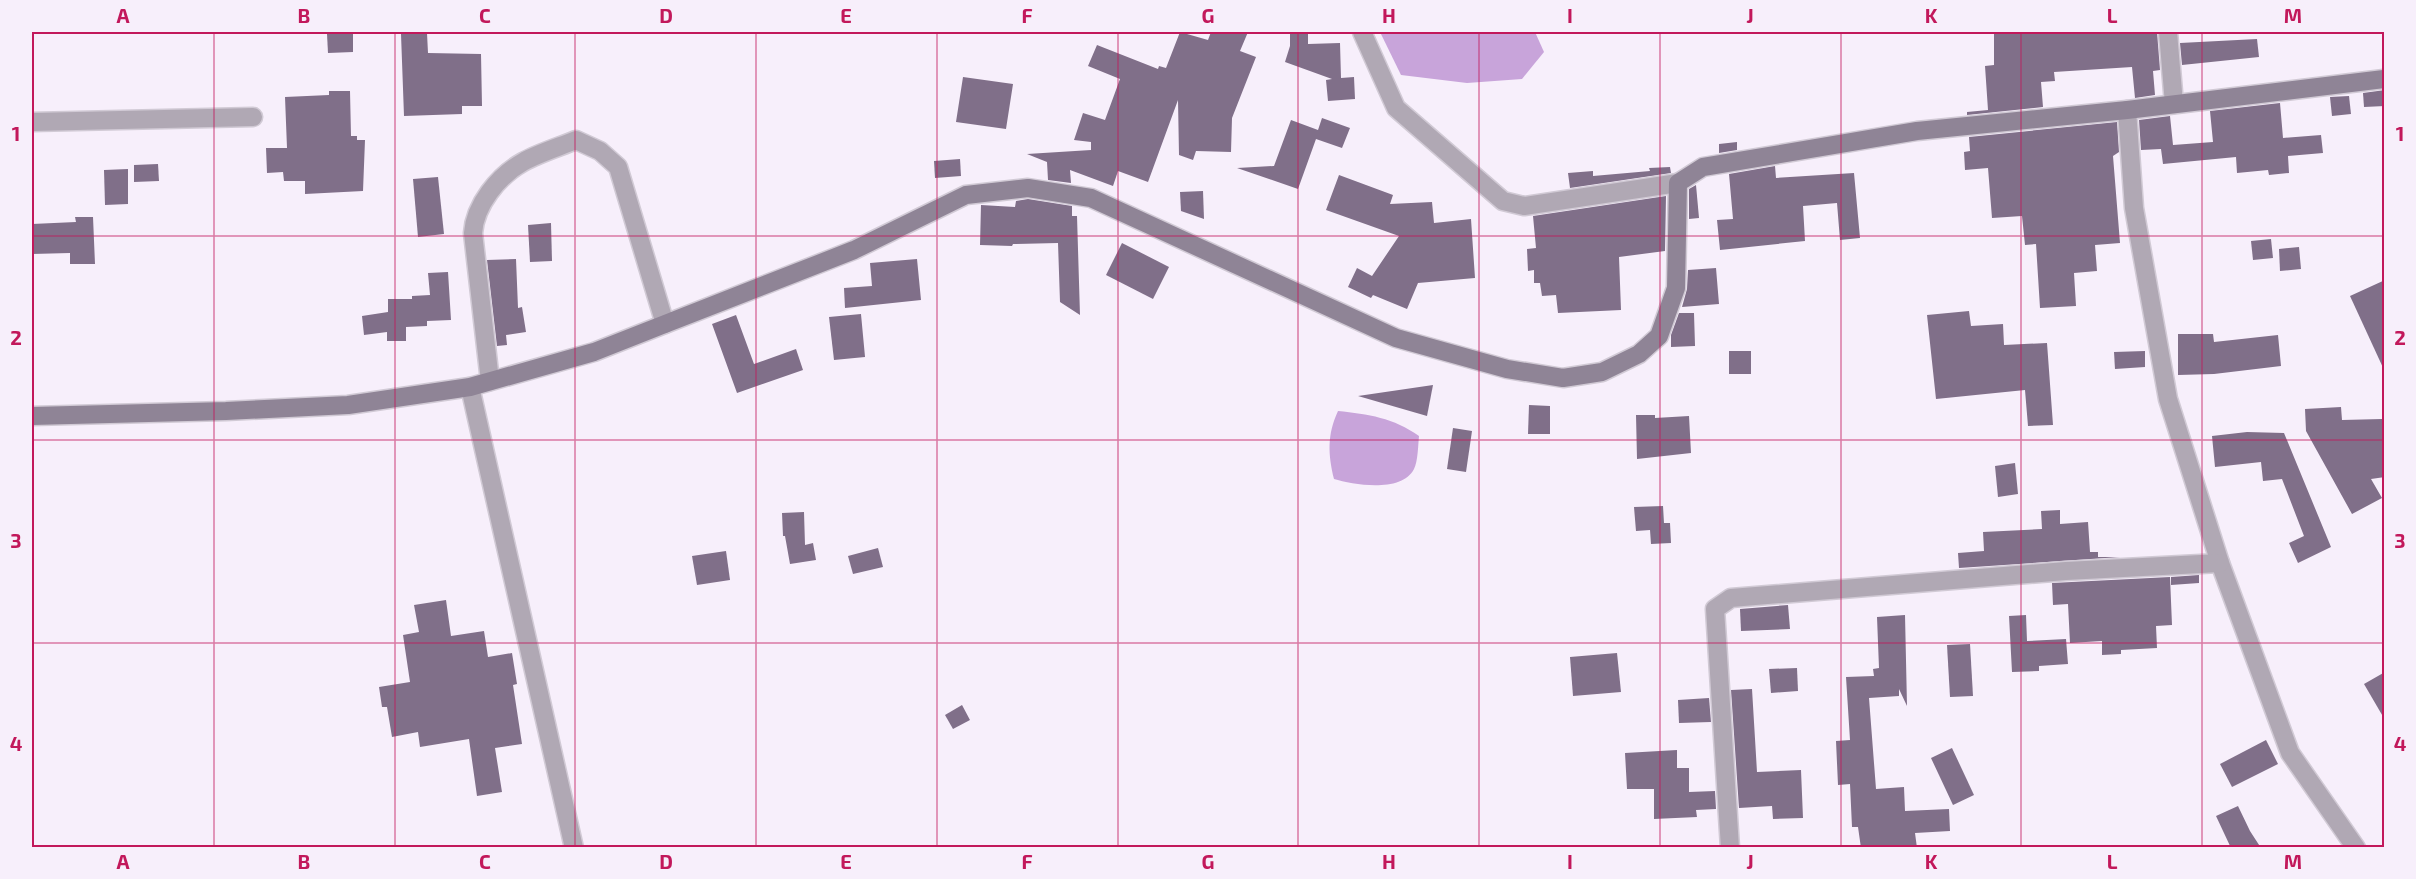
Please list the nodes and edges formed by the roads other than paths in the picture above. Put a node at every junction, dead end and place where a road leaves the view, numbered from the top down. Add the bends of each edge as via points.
1 (1362, 32) edge
2 (2168, 32) edge
3 (2385, 79) edge
4 (2174, 105) junction
5 (2127, 110) junction
6 (254, 117) dead end
7 (32, 122) edge
8 (1678, 183) junction
9 (665, 324) junction
10 (490, 381) junction
11 (470, 387) junction
12 (32, 416) edge
13 (2220, 563) junction
14 (574, 848) edge
15 (1730, 848) edge
16 (2356, 848) edge

1 - 8 street via 1396,108 1503,201 1524,206
2 - 4 street
3 - 4 main road
4 - 5 main road
5 - 8 main road via 1917,131 1703,167
5 - 13 street via 2134,208 2168,399
6 - 7 street
8 - 9 main road via 1676,288 1659,336 1639,354 1592,374 1563,378 1507,369 1396,338 1091,198 1028,188 966,195 854,250
9 - 10 main road via 594,352
9 - 10 street via 618,167 600,151 576,140 522,162 499,183 474,218
10 - 11 main road
11 - 12 main road via 348,405
11 - 14 street
13 - 15 street via 2054,572 1731,598 1721,603 1715,609
13 - 16 street via 2290,753

